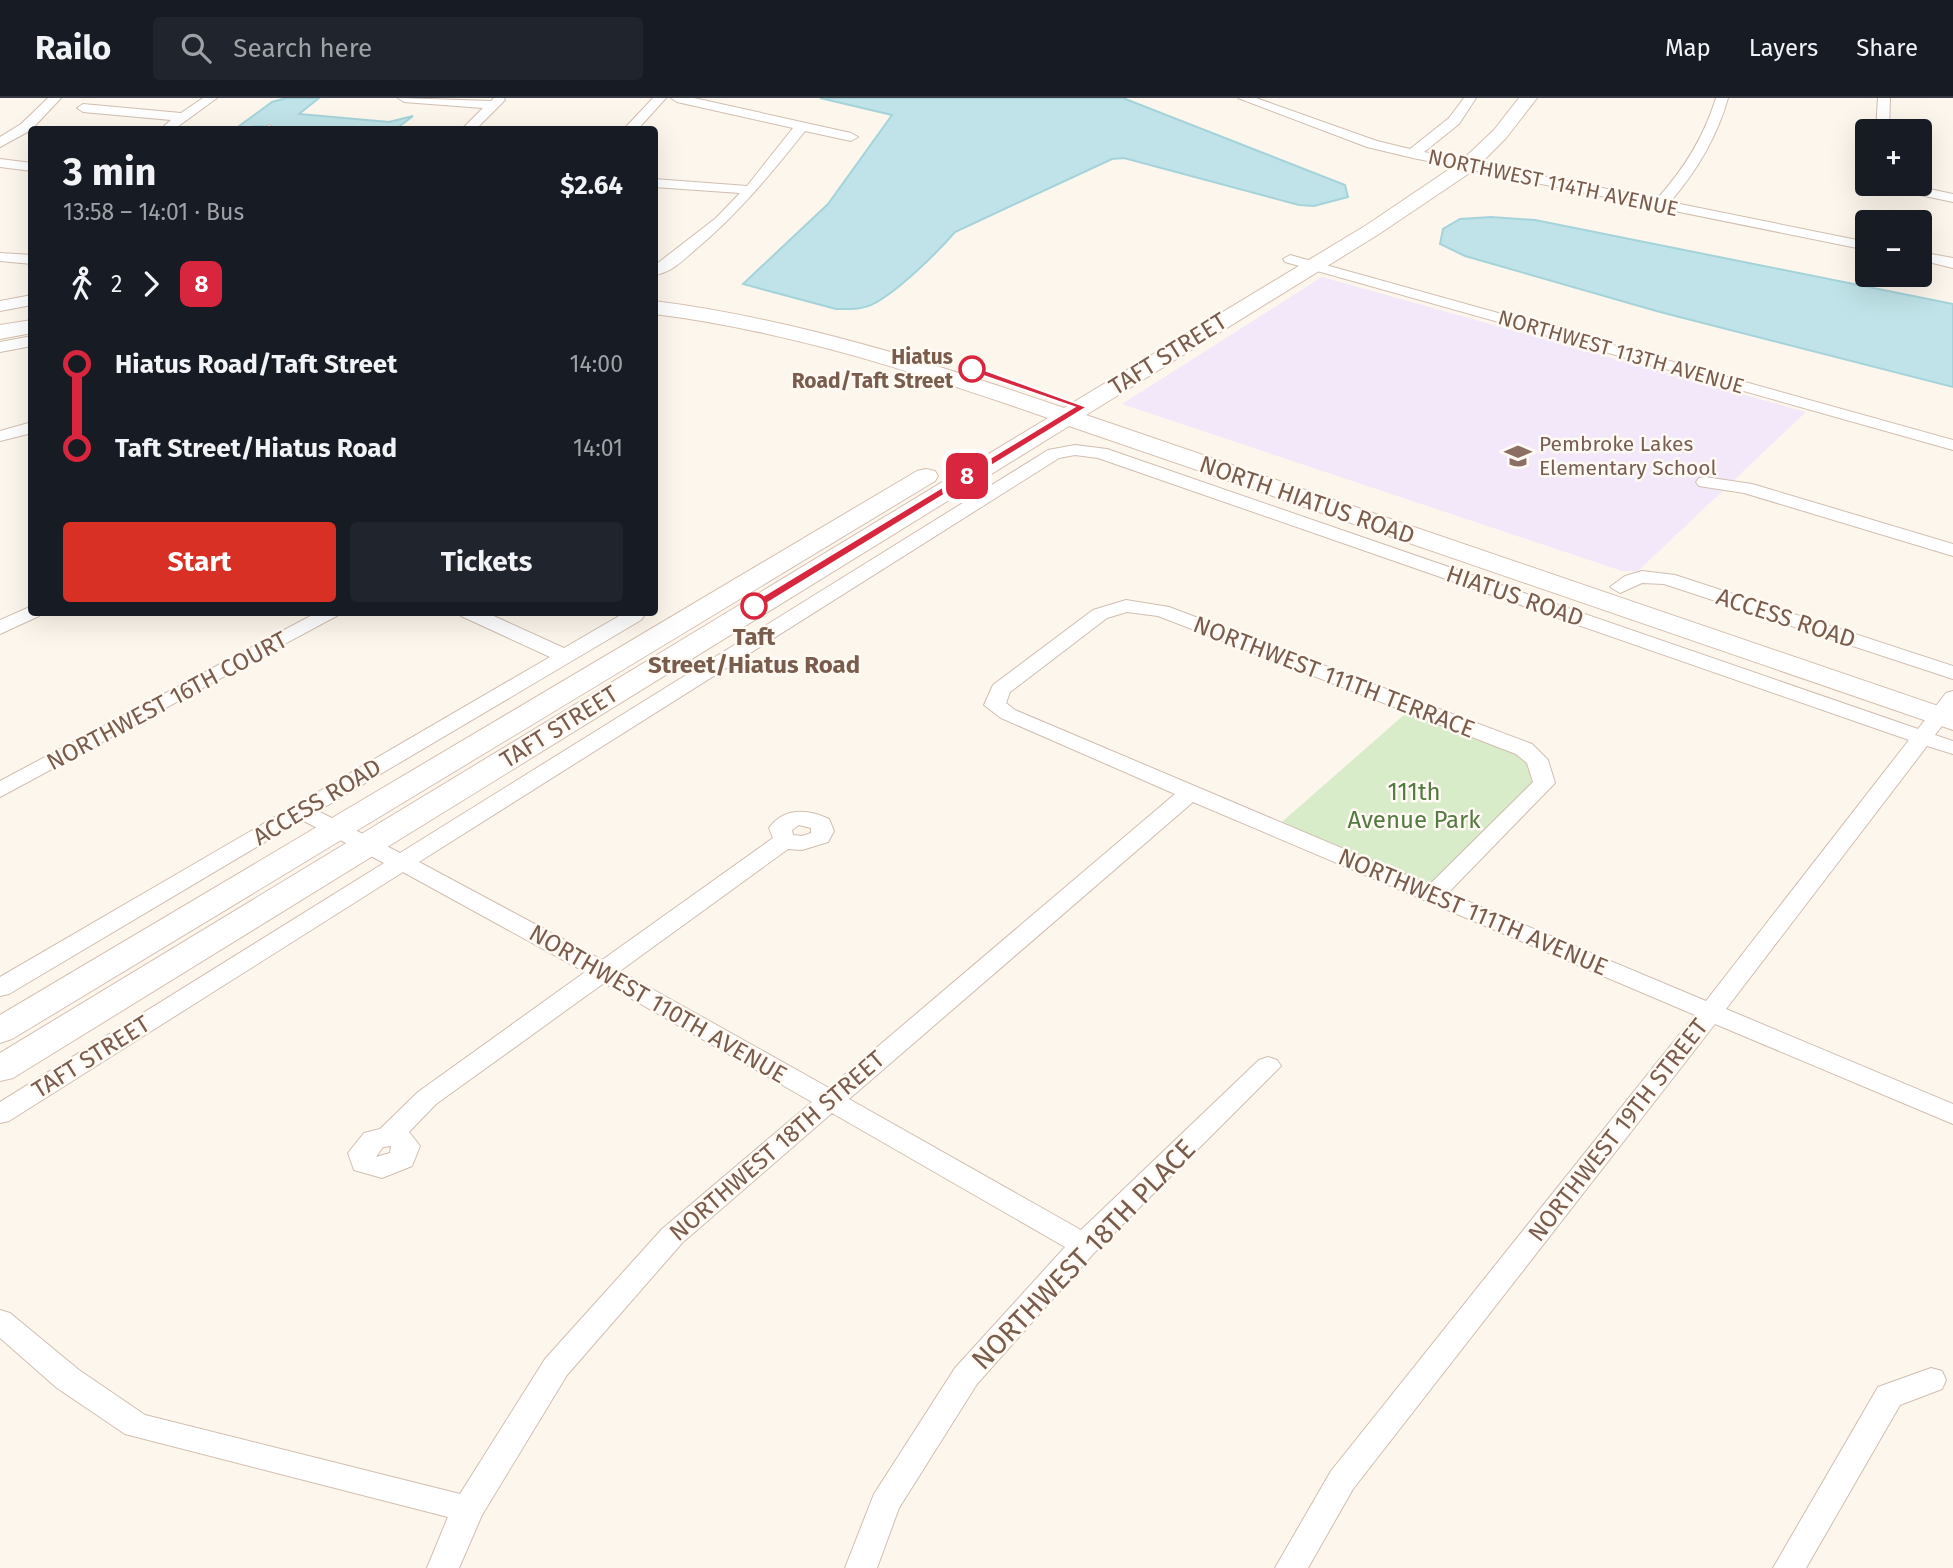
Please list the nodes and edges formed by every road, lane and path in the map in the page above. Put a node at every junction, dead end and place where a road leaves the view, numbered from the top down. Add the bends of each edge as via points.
1 (55, 98) edge
2 (211, 98) edge
3 (404, 98) edge
4 (660, 98) edge
5 (677, 98) edge
6 (1244, 98) edge
7 (1470, 98) edge
8 (1528, 98) edge
9 (1722, 98) edge
10 (1884, 98) edge
11 (498, 101) edge
12 (83, 108) dead end
13 (184, 117) junction
14 (1883, 119) edge
15 (172, 126) edge
16 (471, 126) edge
17 (633, 126) edge
18 (802, 126) junction
19 (850, 137) dead end
20 (1469, 137) dead end
21 (0, 143) edge
22 (1413, 154) junction
23 (1443, 161) junction
24 (0, 163) edge
25 (28, 166) edge
26 (1467, 166) junction
27 (658, 183) edge
28 (751, 190) junction
29 (1932, 194) edge
30 (1953, 198) edge
31 (1660, 205) junction
32 (1855, 244) edge
33 (0, 257) edge
34 (1290, 258) junction
35 (1932, 259) edge
36 (28, 260) edge
37 (1953, 263) edge
38 (1314, 265) junction
39 (658, 271) edge
40 (658, 297) edge
41 (1224, 298) junction
42 (28, 301) edge
43 (1249, 305) junction
44 (0, 306) edge
45 (658, 308) edge
46 (28, 316) edge
47 (0, 321) edge
48 (28, 327) edge
49 (0, 332) edge
50 (28, 342) edge
51 (0, 347) edge
52 (1060, 408) junction
53 (28, 428) edge
54 (0, 436) edge
55 (1953, 445) edge
56 (1075, 450) joint
57 (1250, 472) junction
58 (1705, 482) dead end
59 (1953, 550) edge
60 (741, 600) junction
61 (1126, 606) joint
62 (28, 614) edge
63 (326, 616) edge
64 (477, 616) edge
65 (634, 616) dead end
66 (0, 628) edge
67 (564, 656) junction
68 (1950, 701) edge
69 (1922, 737) junction
70 (1953, 748) edge
71 (0, 790) edge
72 (1190, 793) junction
73 (301, 811) junction
74 (336, 829) junction
75 (785, 840) dead end
76 (368, 844) junction
77 (403, 862) junction
78 (1432, 895) junction
79 (604, 972) junction
80 (0, 988) edge
81 (1711, 1012) junction
82 (0, 1031) edge
83 (1268, 1066) dead end
84 (0, 1069) edge
85 (828, 1101) junction
86 (0, 1114) edge
87 (1953, 1115) edge
88 (389, 1136) dead end
89 (1084, 1245) junction
90 (0, 1321) edge
91 (1931, 1380) dead end
92 (468, 1509) junction
93 (443, 1568) edge
94 (862, 1568) edge
95 (1292, 1568) edge
96 (1789, 1568) edge

1 - 21 street via 26,127
2 - 13 street
3 - 11 street
4 - 17 street
5 - 18 street
6 - 22 street, NORTHWEST 114TH AVENUE
7 - 22 street via 1454,121
8 - 26 street, TAFT STREET
9 - 31 street via 1701,149
10 - 14 street
11 - 16 street
12 - 13 street
13 - 15 street
18 - 19 street
18 - 28 street
20 - 23 street, TAFT STREET
22 - 23 street, NORTHWEST 114TH AVENUE
23 - 26 street, NORTHWEST 114TH AVENUE
23 - 34 street, TAFT STREET
24 - 25 street
26 - 31 street, NORTHWEST 114TH AVENUE
26 - 38 street, TAFT STREET
27 - 28 street
28 - 39 street via 722,221
29 - 30 street
31 - 32 street, NORTHWEST 114TH AVENUE
33 - 36 street
34 - 38 street, NORTHWEST 113TH AVENUE
34 - 41 street, TAFT STREET
35 - 37 street
38 - 43 street, TAFT STREET
38 - 55 street, NORTHWEST 113TH AVENUE
40 - 52 street, NORTH HIATUS ROAD via 774,314 864,335
41 - 43 street
41 - 52 street, TAFT STREET
42 - 44 street
43 - 52 street, TAFT STREET
45 - 52 street, NORTH HIATUS ROAD via 838,343
46 - 47 street
48 - 49 street
50 - 51 street
52 - 57 street, NORTH HIATUS ROAD
52 - 60 street, TAFT STREET
53 - 54 street
56 - 69 street, HIATUS ROAD via 1101,453
56 - 77 street, TAFT STREET via 1054,454
57 - 68 street, NORTH HIATUS ROAD
57 - 68 street, NORTH HIATUS ROAD via 1620,587
58 - 59 street via 1746,488
60 - 74 street, TAFT STREET
60 - 76 street, TAFT STREET
61 - 72 street, NORTHWEST 111TH AVENUE via 1100,614 1000,689 995,705
61 - 78 street, NORTHWEST 111TH TERRACE via 1162,611 1524,749 1537,760 1544,783
62 - 66 street
63 - 71 street, NORTHWEST 16TH COURT
64 - 67 street
65 - 67 street, ACCESS ROAD
67 - 73 street, ACCESS ROAD
68 - 69 street, NORTHWEST 19TH STREET
69 - 70 street, HIATUS ROAD
69 - 81 street, NORTHWEST 19TH STREET
72 - 78 street, NORTHWEST 111TH AVENUE
72 - 85 street, NORTHWEST 18TH STREET
73 - 74 street, NORTHWEST 110TH AVENUE
73 - 80 street, ACCESS ROAD
74 - 76 street, NORTHWEST 110TH AVENUE
74 - 82 street, TAFT STREET
75 - 79 street
76 - 77 street, NORTHWEST 110TH AVENUE
76 - 84 street, TAFT STREET
77 - 79 street, NORTHWEST 110TH AVENUE
77 - 86 street, TAFT STREET
78 - 81 street, NORTHWEST 111TH AVENUE
79 - 85 street, NORTHWEST 110TH AVENUE
79 - 88 street via 427,1098
81 - 87 street, NORTHWEST 111TH AVENUE
81 - 95 street, NORTHWEST 19TH STREET via 1342,1480
83 - 89 street, NORTHWEST 18TH PLACE
85 - 89 street, NORTHWEST 110TH AVENUE
85 - 92 street, NORTHWEST 18TH STREET via 672,1236 565,1357
89 - 94 street, NORTHWEST 18TH PLACE via 966,1376 886,1503
90 - 92 street via 68,1379 136,1425
91 - 96 street via 1889,1396
92 - 93 street, NORTHWEST 18TH STREET

